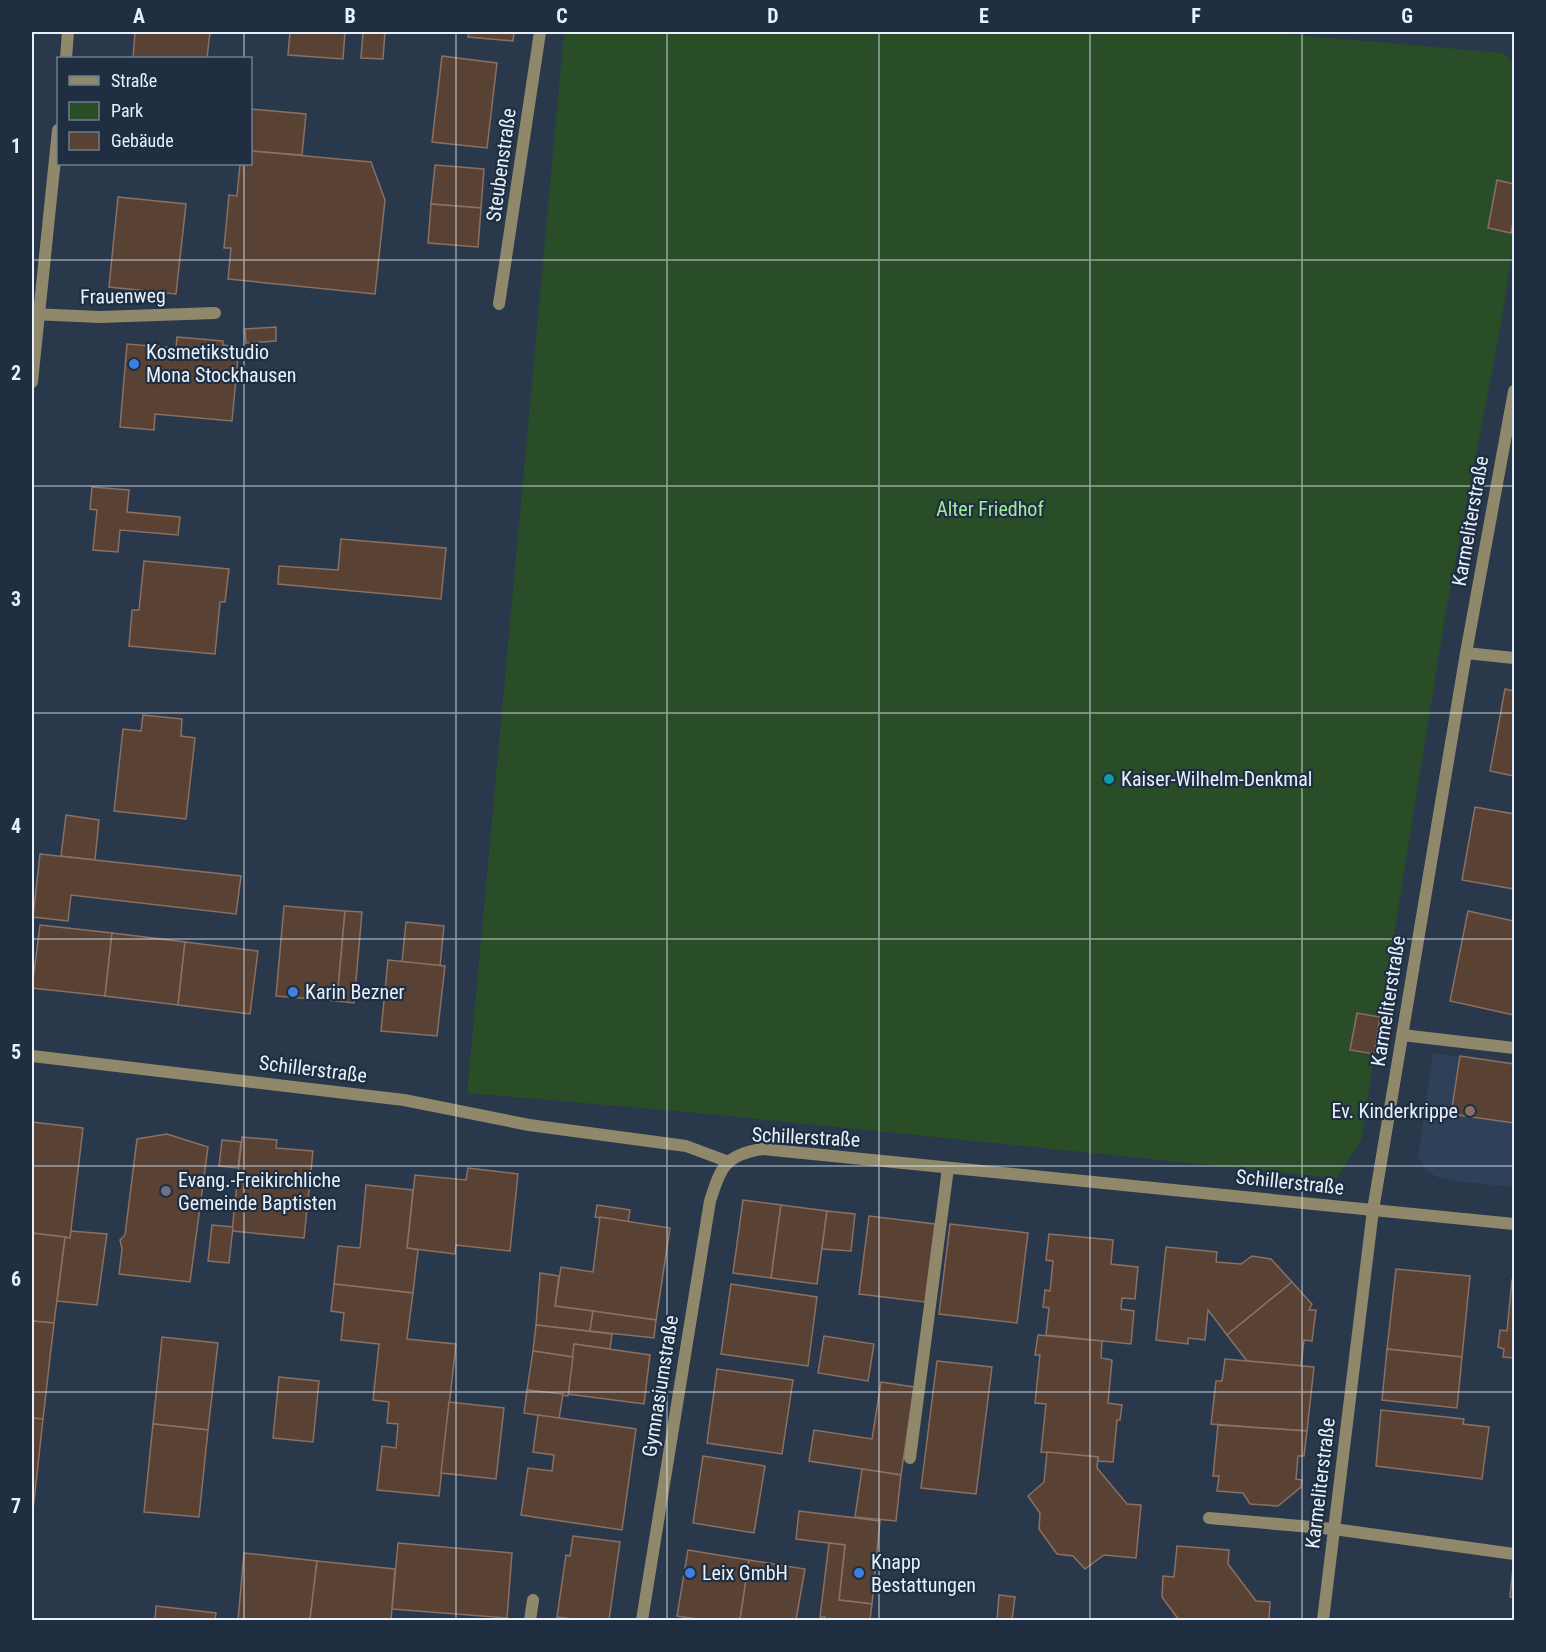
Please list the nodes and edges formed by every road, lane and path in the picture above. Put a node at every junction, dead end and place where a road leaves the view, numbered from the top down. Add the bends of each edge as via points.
1 (68, 32) edge
2 (540, 32) edge
3 (66, 57) edge
4 (57, 138) edge
5 (499, 304) dead end
6 (36, 314) edge
7 (215, 314) dead end
8 (32, 382) edge
9 (1515, 390) edge
10 (1466, 653) junction
11 (1515, 658) edge
12 (1402, 1035) junction
13 (1515, 1048) edge
14 (32, 1056) edge
15 (729, 1161) junction
16 (948, 1168) junction
17 (1373, 1210) junction
18 (1515, 1224) edge
19 (910, 1458) dead end
20 (1209, 1518) dead end
21 (1334, 1529) junction
22 (1515, 1554) edge
23 (533, 1600) dead end
24 (530, 1620) edge
25 (642, 1620) edge
26 (1323, 1620) edge

1 - 3 street
2 - 5 street, Steubenstraße
4 - 6 street
6 - 7 street, Frauenweg
6 - 8 street
9 - 10 street, Karmeliterstraße
10 - 11 street
10 - 12 street, Karmeliterstraße
12 - 13 street
12 - 17 street, Karmeliterstraße
14 - 15 street, Schillerstraße via 404,1100 529,1125 686,1146
15 - 16 street, Schillerstraße via 741,1152 762,1149
15 - 25 street, Gymnasiumstraße via 718,1177 710,1201
16 - 17 street, Schillerstraße
16 - 19 street
17 - 18 street, Schillerstraße
17 - 21 street, Karmeliterstraße
20 - 21 street
21 - 22 street
21 - 26 street, Karmeliterstraße
23 - 24 street

